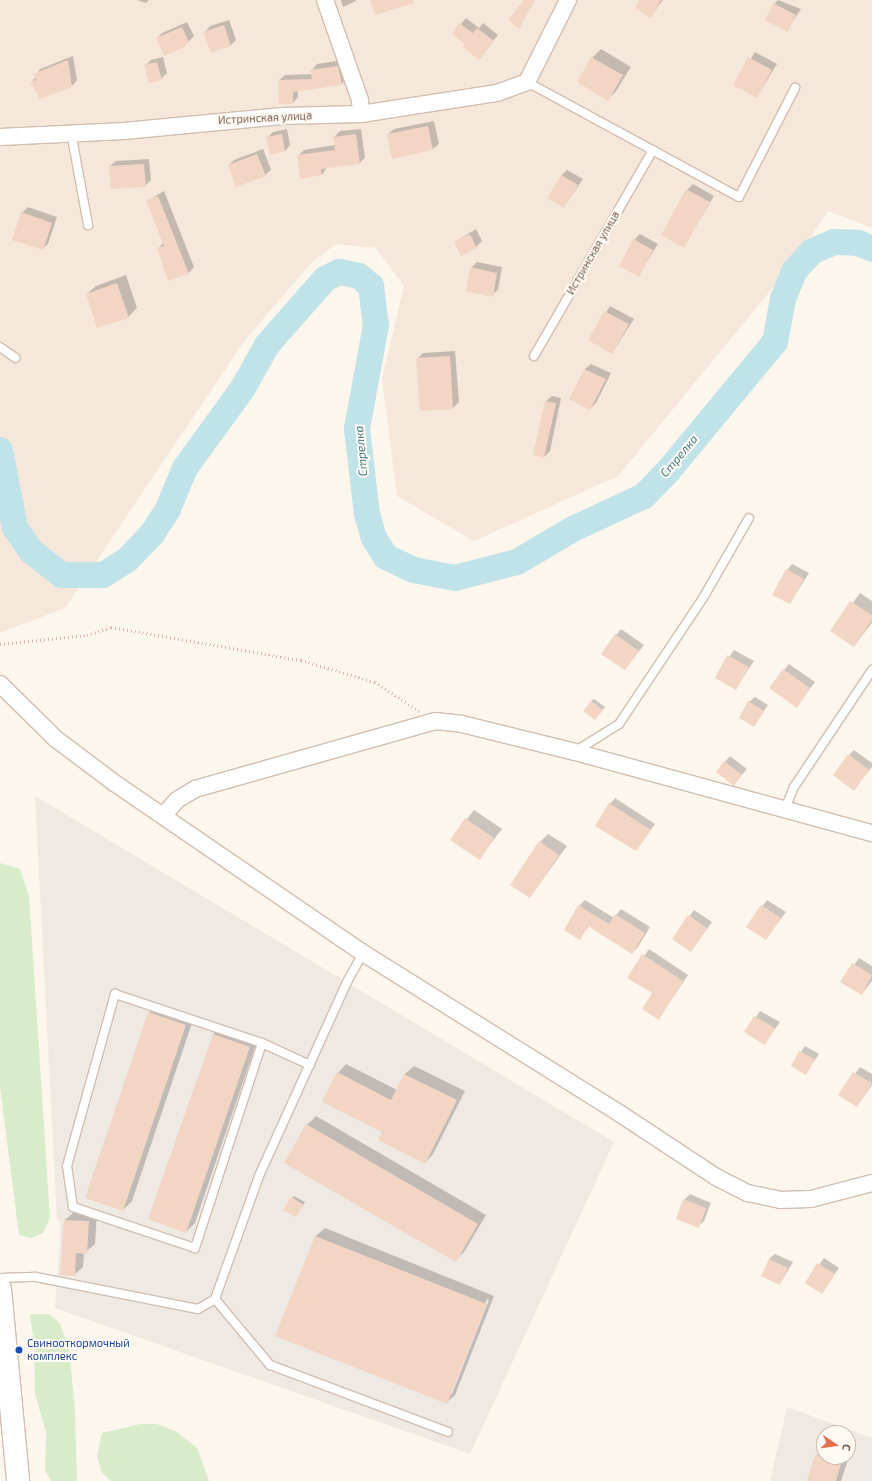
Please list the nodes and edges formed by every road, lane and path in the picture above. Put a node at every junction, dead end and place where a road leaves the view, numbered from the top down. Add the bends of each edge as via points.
1 (325, 0) edge
2 (568, 0) edge
3 (527, 82) junction
4 (795, 88) dead end
5 (361, 114) junction
6 (71, 132) junction
7 (0, 137) edge
8 (653, 150) junction
9 (88, 225) dead end
10 (0, 347) edge
11 (534, 356) dead end
12 (16, 358) dead end
13 (749, 518) dead end
14 (0, 644) edge
15 (872, 670) edge
16 (0, 684) edge
17 (435, 721) junction
18 (575, 752) junction
19 (785, 809) junction
20 (163, 816) junction
21 (872, 833) edge
22 (363, 953) junction
23 (262, 1043) junction
24 (310, 1065) junction
25 (872, 1183) edge
26 (0, 1278) edge
27 (0, 1289) edge
28 (215, 1299) junction
29 (448, 1432) dead end
30 (18, 1481) edge

1 - 5 street via 360,100
2 - 3 street
3 - 5 street, Истринская улица via 496,93
3 - 8 lane
4 - 8 lane via 739,197
5 - 6 street, Истринская улица via 282,116 124,131
6 - 7 street, Истринская улица
6 - 9 lane
8 - 11 lane, Истринская улица
10 - 12 lane
13 - 18 lane via 703,598 619,724
14 - 17 path via 86,635 111,627 293,659 375,682
15 - 19 lane via 794,787
16 - 20 street via 56,739
17 - 18 street via 462,724
17 - 20 street via 195,790 178,800
18 - 19 street
19 - 21 street
20 - 22 street
22 - 24 lane
22 - 25 street via 619,1112 716,1177 748,1194 780,1200 811,1199
23 - 23 lane via 115,994 67,1166 73,1207 195,1248
23 - 24 lane
24 - 28 lane via 259,1176
26 - 28 lane via 36,1277 198,1309
27 - 30 main road
28 - 29 lane via 270,1365

